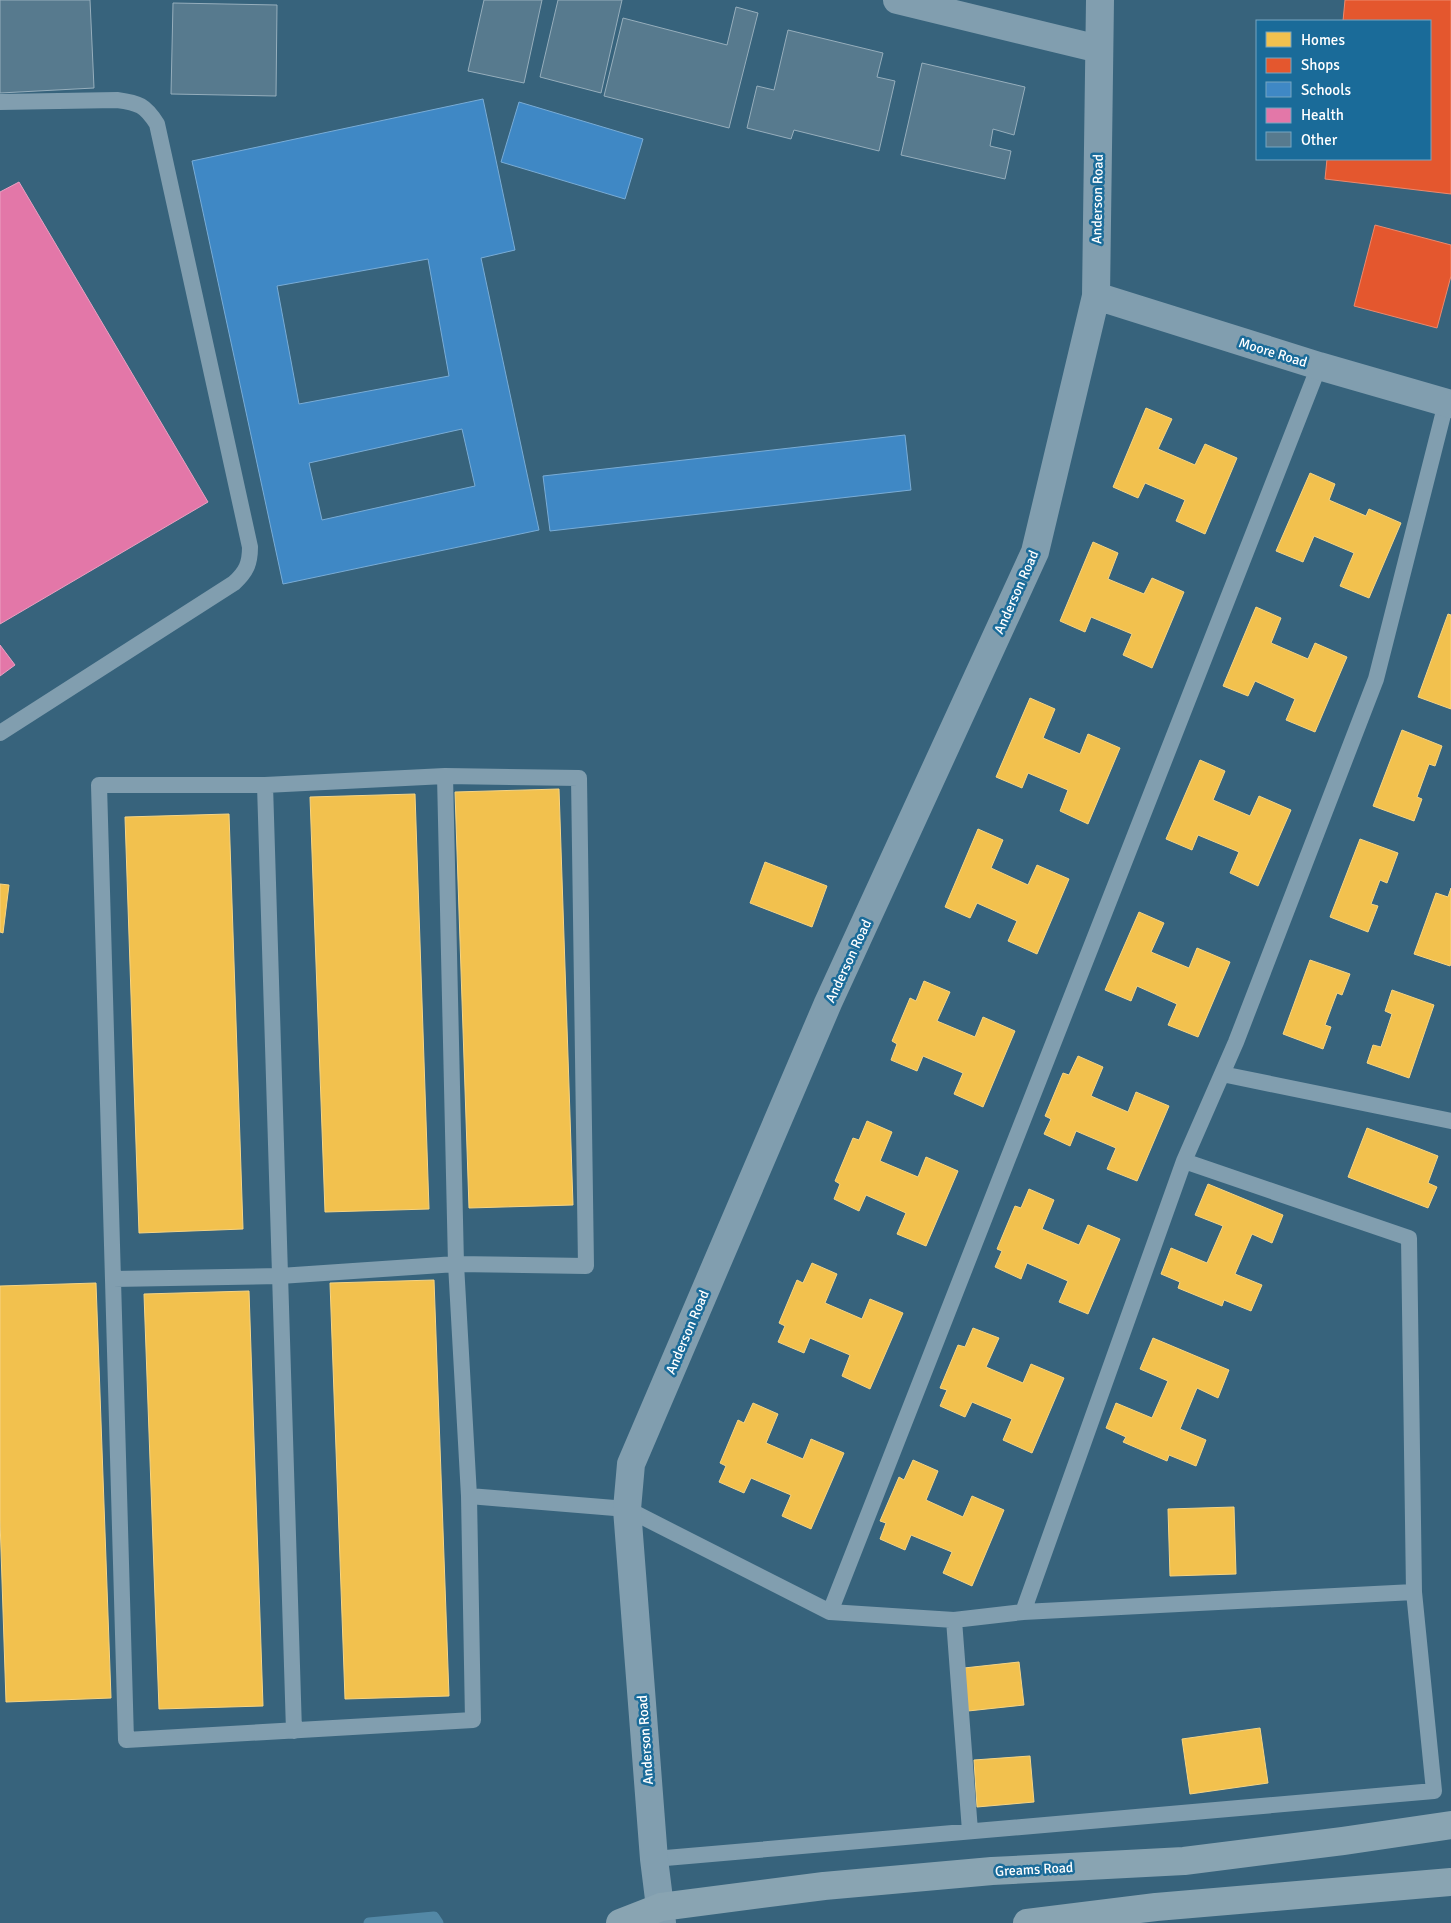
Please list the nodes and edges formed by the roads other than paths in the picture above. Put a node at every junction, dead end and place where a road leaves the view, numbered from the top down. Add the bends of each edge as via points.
1 (897, 0) edge
2 (1100, 0) edge
3 (1098, 48) junction
4 (0, 102) edge
5 (1096, 296) junction
6 (1319, 366) junction
7 (1449, 404) edge
8 (0, 733) edge
9 (445, 776) junction
10 (265, 785) junction
11 (1222, 1074) junction
12 (1451, 1120) edge
13 (1184, 1162) junction
14 (456, 1264) junction
15 (280, 1276) junction
16 (113, 1279) junction
17 (469, 1496) junction
18 (627, 1508) junction
19 (1414, 1592) junction
20 (830, 1612) junction
21 (1023, 1612) junction
22 (954, 1620) junction
23 (294, 1730) junction
24 (1451, 1825) edge
25 (970, 1831) junction
26 (654, 1859) junction
27 (1451, 1882) edge
28 (661, 1915) edge
29 (620, 1923) edge
30 (1027, 1923) edge

1 - 3 street
2 - 3 street, Anderson Road
3 - 5 street, Anderson Road
4 - 8 lane via 134,102 147,109 157,124 250,547 249,566 234,583
5 - 6 street, Moore Road
5 - 18 street, Anderson Road via 1035,552 828,1002 631,1464
6 - 7 street, Moore Road
6 - 20 lane
7 - 11 lane via 1376,679
9 - 10 lane
9 - 14 lane
9 - 14 lane via 579,778 586,1266
10 - 15 lane
10 - 16 lane via 100,785
11 - 12 lane
11 - 13 lane
13 - 19 lane via 1408,1238
13 - 21 lane
14 - 15 lane
14 - 17 lane
15 - 16 lane
15 - 23 lane
16 - 23 lane via 126,1740
17 - 18 lane
17 - 23 lane via 473,1720
18 - 20 lane
18 - 26 street, Anderson Road
19 - 21 lane
19 - 25 lane via 1434,1791
20 - 22 lane
21 - 22 lane
22 - 25 lane
24 - 28 main road, Greams Road via 1184,1861 972,1873 824,1886
25 - 26 lane
26 - 28 street, Anderson Road
27 - 30 main road via 1156,1907
28 - 29 main road, Greams Road

